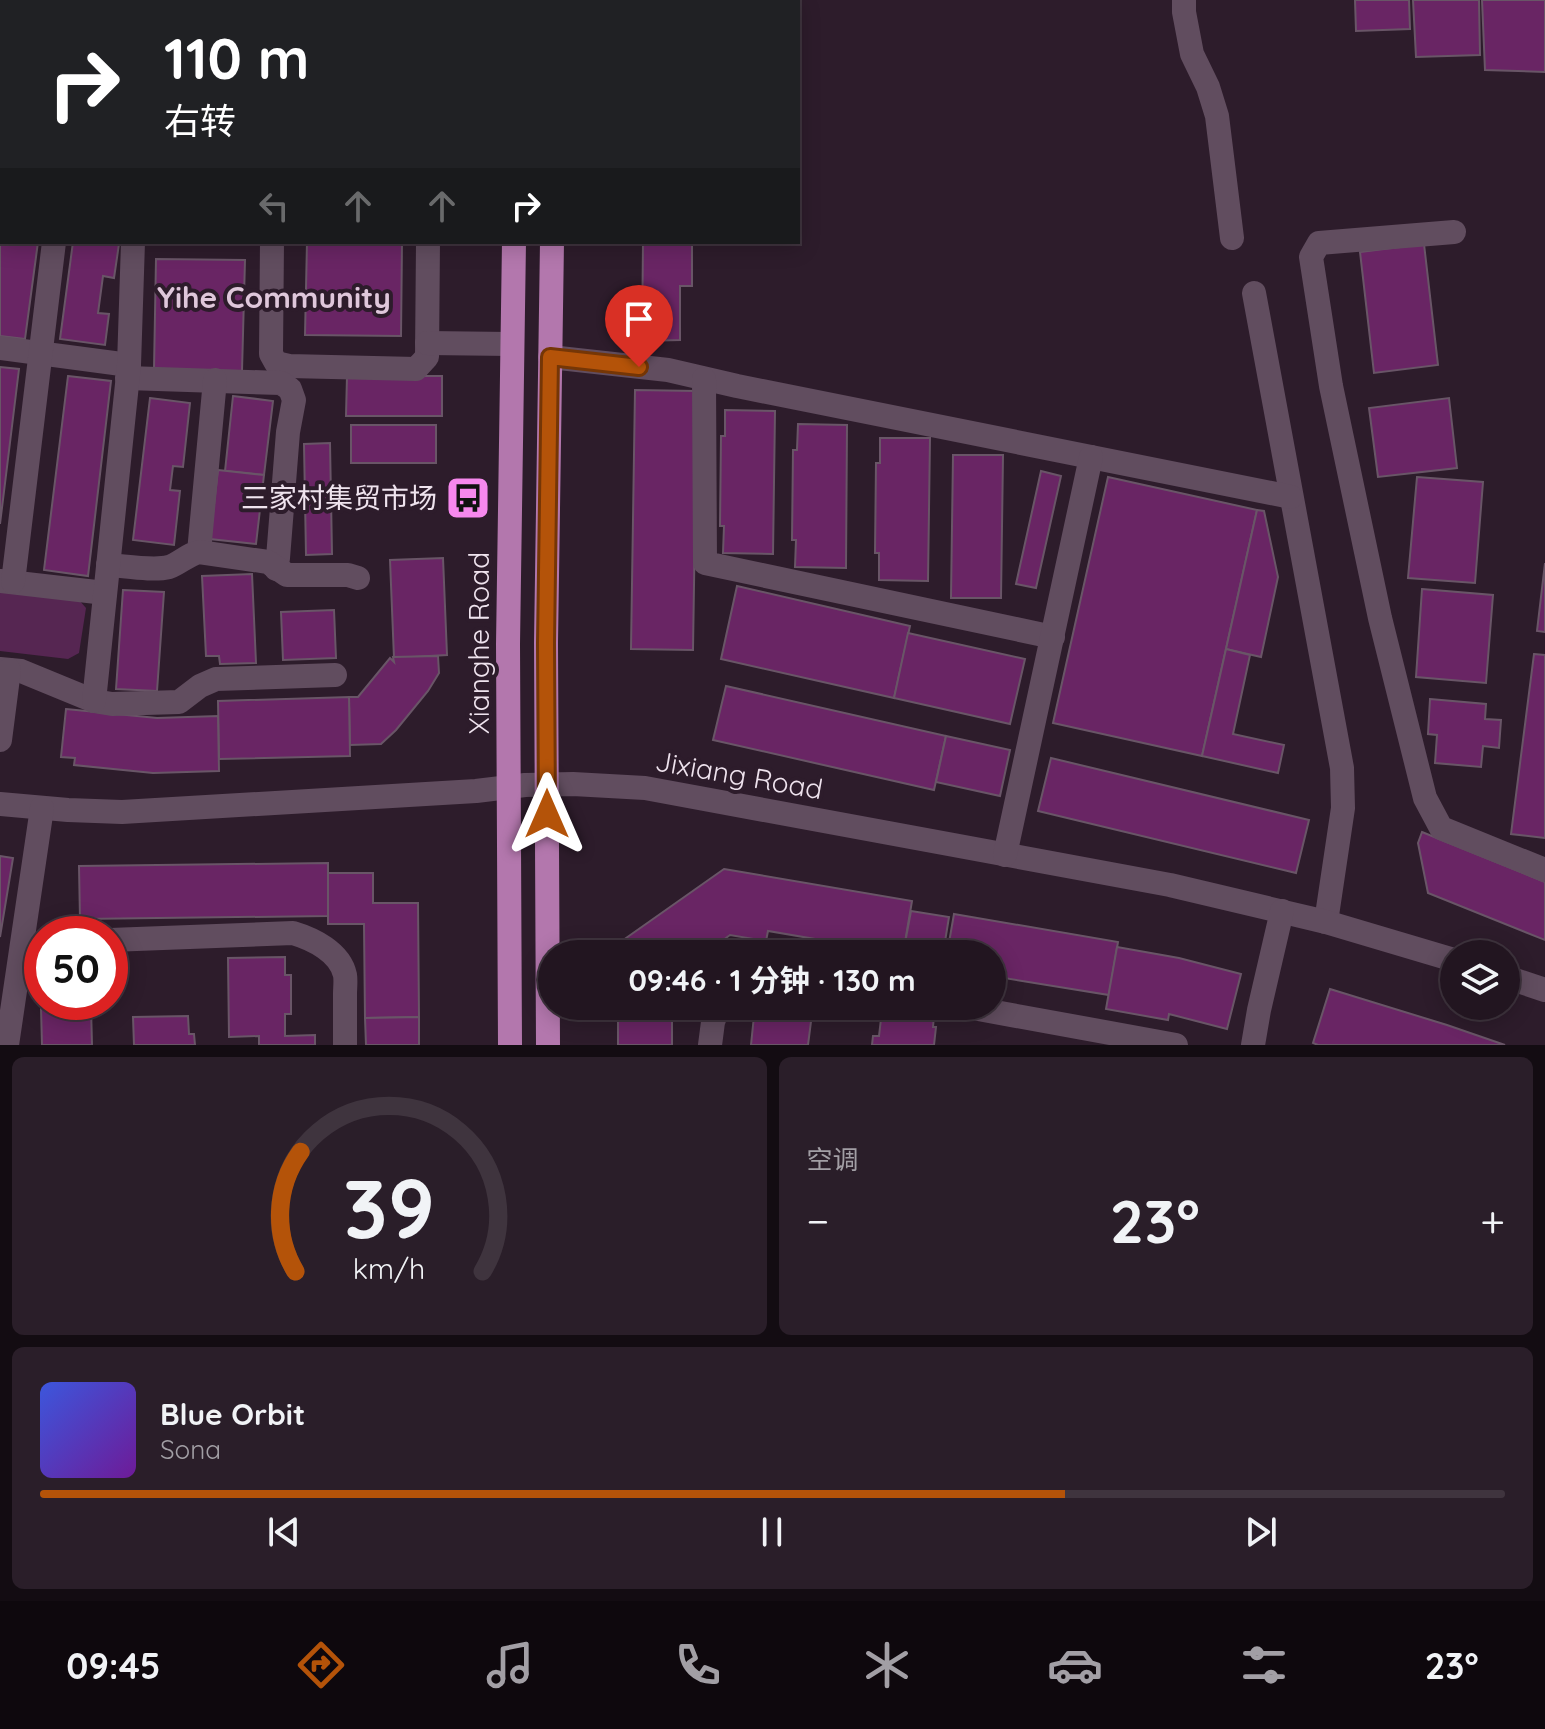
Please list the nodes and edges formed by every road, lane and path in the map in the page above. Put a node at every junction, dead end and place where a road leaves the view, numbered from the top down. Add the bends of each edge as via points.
1 (1184, 0) edge
2 (1454, 232) dead end
3 (1232, 238) dead end
4 (54, 244) edge
5 (133, 244) edge
6 (272, 244) edge
7 (428, 244) edge
8 (514, 244) edge
9 (552, 244) edge
10 (1254, 293) dead end
11 (427, 343) junction
12 (512, 344) junction
13 (0, 348) edge
14 (40, 353) junction
15 (550, 357) junction
16 (128, 371) junction
17 (704, 379) junction
18 (215, 380) junction
19 (1091, 457) junction
20 (1291, 497) junction
21 (199, 552) junction
22 (108, 565) junction
23 (276, 569) junction
24 (358, 578) dead end
25 (7, 582) edge
26 (105, 593) junction
27 (1053, 637) junction
28 (4, 670) edge
29 (335, 675) dead end
30 (94, 701) junction
31 (0, 740) edge
32 (547, 785) junction
33 (509, 787) junction
34 (0, 804) edge
35 (42, 808) junction
36 (1005, 855) junction
37 (1545, 870) edge
38 (1282, 911) junction
39 (1326, 922) junction
40 (128, 939) edge
41 (21, 948) edge
42 (1440, 956) edge
43 (1520, 982) edge
44 (1545, 990) edge
45 (1006, 1014) edge
46 (714, 1020) edge
47 (7, 1045) edge
48 (345, 1045) edge
49 (510, 1045) edge
50 (548, 1045) edge
51 (710, 1045) edge
52 (1176, 1045) edge
53 (1253, 1045) edge

1 - 3 street via 1192,54 1217,116
2 - 37 street via 1319,243 1311,257 1313,272 1373,587 1425,798 1441,828
4 - 14 street
5 - 16 street
6 - 11 street via 271,354 276,363 416,369 427,357
7 - 11 street
8 - 12 main road, Xianghe Road
9 - 15 main road
10 - 20 street
11 - 12 street
12 - 33 main road, Xianghe Road
13 - 14 street
14 - 16 street
14 - 25 street
15 - 17 street
15 - 32 main road
16 - 18 street
16 - 22 street
17 - 19 street
17 - 27 street via 705,563
18 - 21 street
18 - 23 street via 281,383 294,400
19 - 20 street
19 - 27 street
20 - 39 street via 1342,768 1343,808
21 - 22 street via 164,568
21 - 23 street via 268,562
22 - 26 street
23 - 24 street via 287,575
25 - 26 street
26 - 30 street
27 - 36 street
28 - 30 street via 21,671
28 - 31 street
29 - 30 street via 216,679 179,702
32 - 33 street, Jixiang Road
32 - 36 street, Jixiang Road via 645,788
32 - 50 main road
33 - 35 street, Jixiang Road via 122,812
33 - 49 main road, Xianghe Road
34 - 35 street, Jixiang Road
35 - 41 street
36 - 38 street, Jixiang Road
38 - 39 street, Jixiang Road
38 - 53 street
39 - 42 street, Jixiang Road
40 - 48 street via 306,936 328,951 345,974
41 - 47 street
43 - 44 street
45 - 52 street
46 - 51 street

